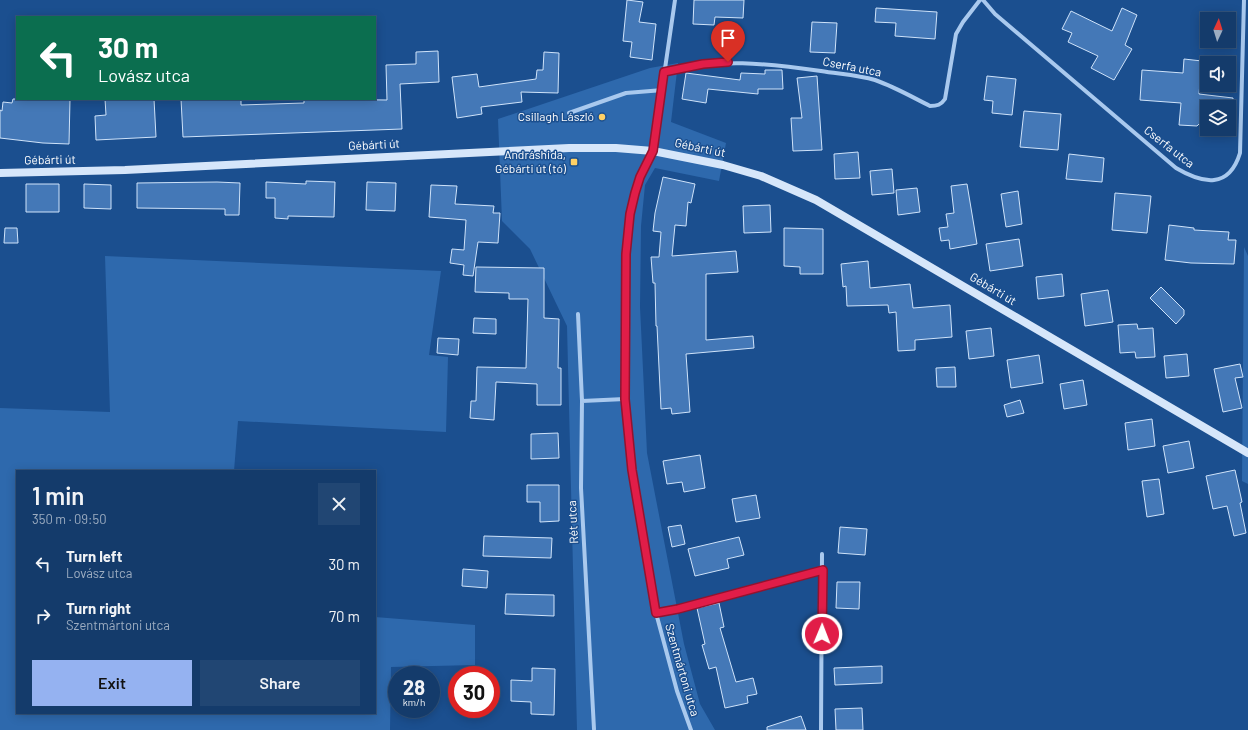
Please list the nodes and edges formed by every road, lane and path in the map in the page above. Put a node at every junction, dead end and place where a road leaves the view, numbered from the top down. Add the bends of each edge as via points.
1 (675, 0) edge
2 (981, 0) edge
3 (1244, 0) edge
4 (664, 72) junction
5 (663, 90) junction
6 (569, 113) dead end
7 (653, 151) junction
8 (0, 172) edge
9 (578, 314) dead end
10 (625, 399) junction
11 (582, 401) junction
12 (1248, 453) edge
13 (822, 554) dead end
14 (823, 570) junction
15 (656, 613) junction
16 (594, 729) dead end
17 (691, 730) edge
18 (820, 730) edge

1 - 4 street, Szentmártoni utca
2 - 3 street, Cserfa utca via 1176,168 1199,179 1216,180 1233,170 1240,153
2 - 4 street, Cserfa utca via 962,22 956,34 945,99 936,106 930,106 875,80 792,67 728,62
4 - 5 street, Szentmártoni utca
5 - 6 street via 626,93
5 - 7 street, Szentmártoni utca
7 - 8 main road, Gébárti út via 569,148 132,169
7 - 10 street, Szentmártoni utca via 640,177 627,234
7 - 12 main road, Gébárti út via 700,159 761,176 816,200
9 - 11 street, Rét utca
10 - 11 street
10 - 15 street, Szentmártoni utca via 632,470
11 - 16 street, Rét utca via 581,488
13 - 14 street
14 - 15 street
14 - 18 street
15 - 17 street, Szentmártoni utca via 677,691

